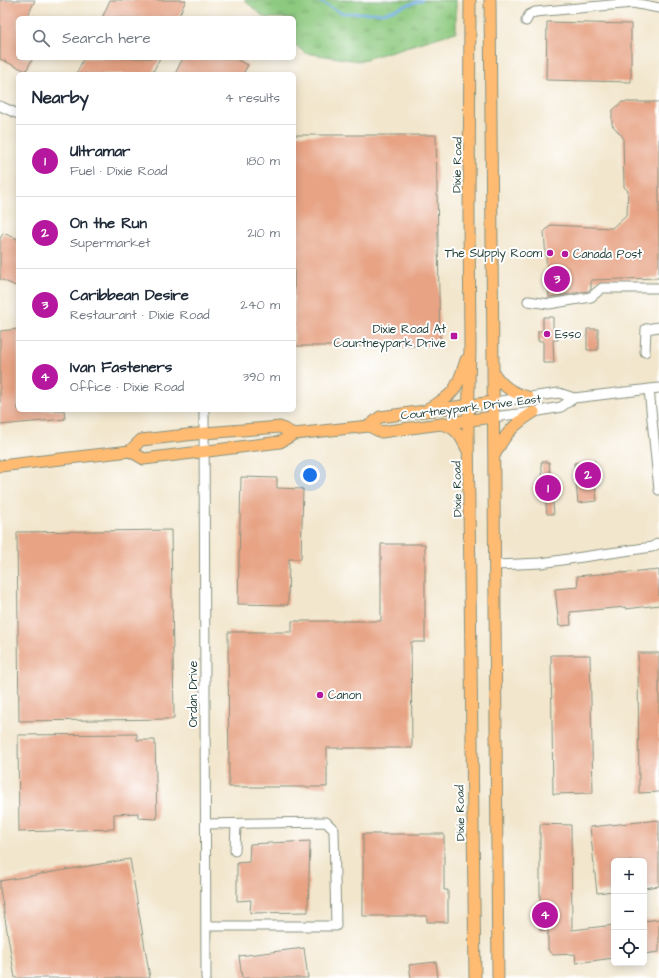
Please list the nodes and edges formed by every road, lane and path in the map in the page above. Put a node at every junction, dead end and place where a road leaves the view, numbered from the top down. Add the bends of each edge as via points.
1 (470, 1) edge
2 (490, 1) edge
3 (659, 8) edge
4 (526, 21) dead end
5 (0, 106) edge
6 (16, 113) edge
7 (659, 288) edge
8 (528, 301) dead end
9 (659, 327) edge
10 (470, 348) junction
11 (645, 352) dead end
12 (493, 372) junction
13 (659, 388) edge
14 (649, 389) junction
15 (528, 397) junction
16 (574, 398) junction
17 (493, 402) junction
18 (469, 406) junction
19 (423, 411) junction
20 (204, 412) edge
21 (534, 412) junction
22 (493, 417) junction
23 (468, 420) junction
24 (438, 424) junction
25 (369, 426) junction
26 (205, 433) junction
27 (294, 434) junction
28 (130, 451) junction
29 (205, 451) junction
30 (469, 454) junction
31 (494, 456) junction
32 (0, 466) edge
33 (659, 490) edge
34 (659, 543) edge
35 (495, 565) junction
36 (206, 824) junction
37 (236, 824) junction
38 (235, 851) dead end
39 (206, 926) junction
40 (475, 964) junction
41 (206, 978) edge
42 (468, 978) edge
43 (475, 978) edge
44 (498, 978) edge

1 - 2 main road
1 - 10 main road, Dixie Road
2 - 12 main road
3 - 4 street via 633,3 535,12
5 - 6 street
7 - 8 street via 602,288 591,297 549,304
9 - 11 street via 646,329
10 - 18 main road, Dixie Road
10 - 19 main road via 454,391
12 - 15 main road via 511,391
12 - 17 main road
13 - 14 street, Courtneypark Drive East
14 - 16 street, Courtneypark Drive East
14 - 33 street
15 - 16 street, Courtneypark Drive East via 558,393
15 - 17 street, Courtneypark Drive East
16 - 21 street, Courtneypark Drive East via 561,407
17 - 18 main road, Courtneypark Drive East
17 - 22 main road
18 - 19 main road, Courtneypark Drive East
18 - 23 main road, Dixie Road
19 - 25 main road, Courtneypark Drive East via 380,417
20 - 26 street, Ordan Drive
21 - 22 street, Courtneypark Drive East
21 - 31 main road via 520,421 504,437
22 - 23 main road, Courtneypark Drive East
22 - 31 main road
23 - 24 main road, Courtneypark Drive East
23 - 30 main road, Dixie Road
24 - 25 main road, Courtneypark Drive East via 381,432
24 - 30 main road via 447,425 455,430 462,437
25 - 27 main road, Courtneypark Drive East
26 - 27 main road, Courtneypark Drive East via 280,427
26 - 28 main road, Courtneypark Drive East via 141,440
26 - 29 street, Ordan Drive
27 - 29 main road, Courtneypark Drive East via 280,442
28 - 29 main road, Courtneypark Drive East via 144,459
28 - 32 main road, Courtneypark Drive East
29 - 36 street, Ordan Drive
30 - 40 main road, Dixie Road
31 - 35 main road
34 - 35 street via 652,547 549,562
35 - 44 main road
36 - 37 street
36 - 39 street, Ordan Drive
37 - 38 street
37 - 39 street via 326,822 334,830 336,926
39 - 41 street, Ordan Drive
40 - 42 main road
40 - 43 main road, Dixie Road

